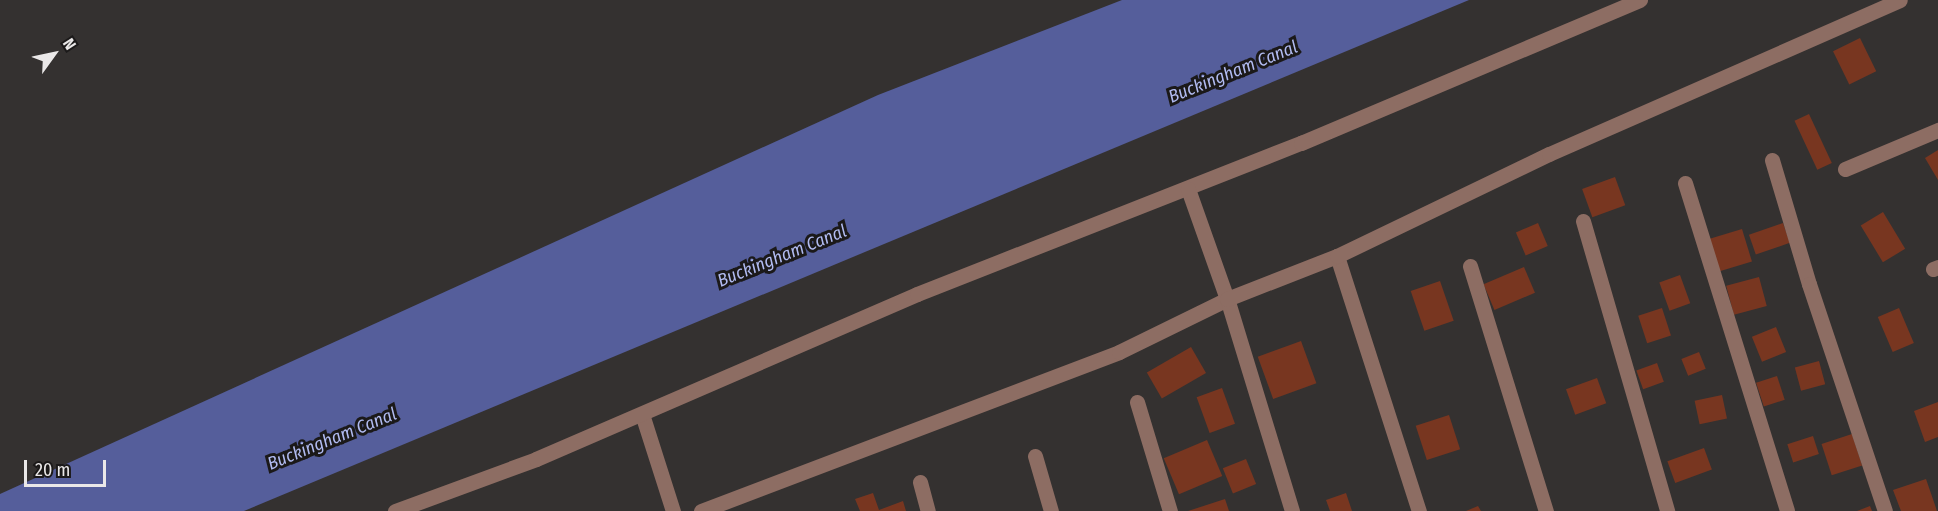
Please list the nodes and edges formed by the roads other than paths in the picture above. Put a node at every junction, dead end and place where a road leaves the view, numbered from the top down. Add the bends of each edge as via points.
1 (1640, 0) edge
2 (1900, 0) edge
3 (1938, 130) edge
4 (1772, 160) dead end
5 (1845, 169) dead end
6 (1685, 183) dead end
7 (1188, 189) junction
8 (1583, 221) dead end
9 (1337, 256) junction
10 (1470, 266) dead end
11 (1227, 299) junction
12 (1137, 402) dead end
13 (642, 414) junction
14 (1035, 456) dead end
15 (920, 482) dead end
16 (395, 511) edge
17 (673, 511) edge
18 (701, 511) edge
19 (928, 511) edge
20 (1051, 511) edge
21 (1170, 511) edge
22 (1293, 511) edge
23 (1419, 511) edge
24 (1546, 511) edge
25 (1667, 511) edge
26 (1787, 511) edge
27 (1885, 511) edge

1 - 7 street
2 - 9 street via 1549,154
3 - 5 street
4 - 27 street
6 - 26 street
7 - 11 street
7 - 13 street via 918,294
8 - 25 street
9 - 11 street
9 - 23 street
10 - 24 street
11 - 18 street via 1119,352
11 - 22 street
12 - 21 street
13 - 16 street
13 - 17 street
14 - 20 street
15 - 19 street

